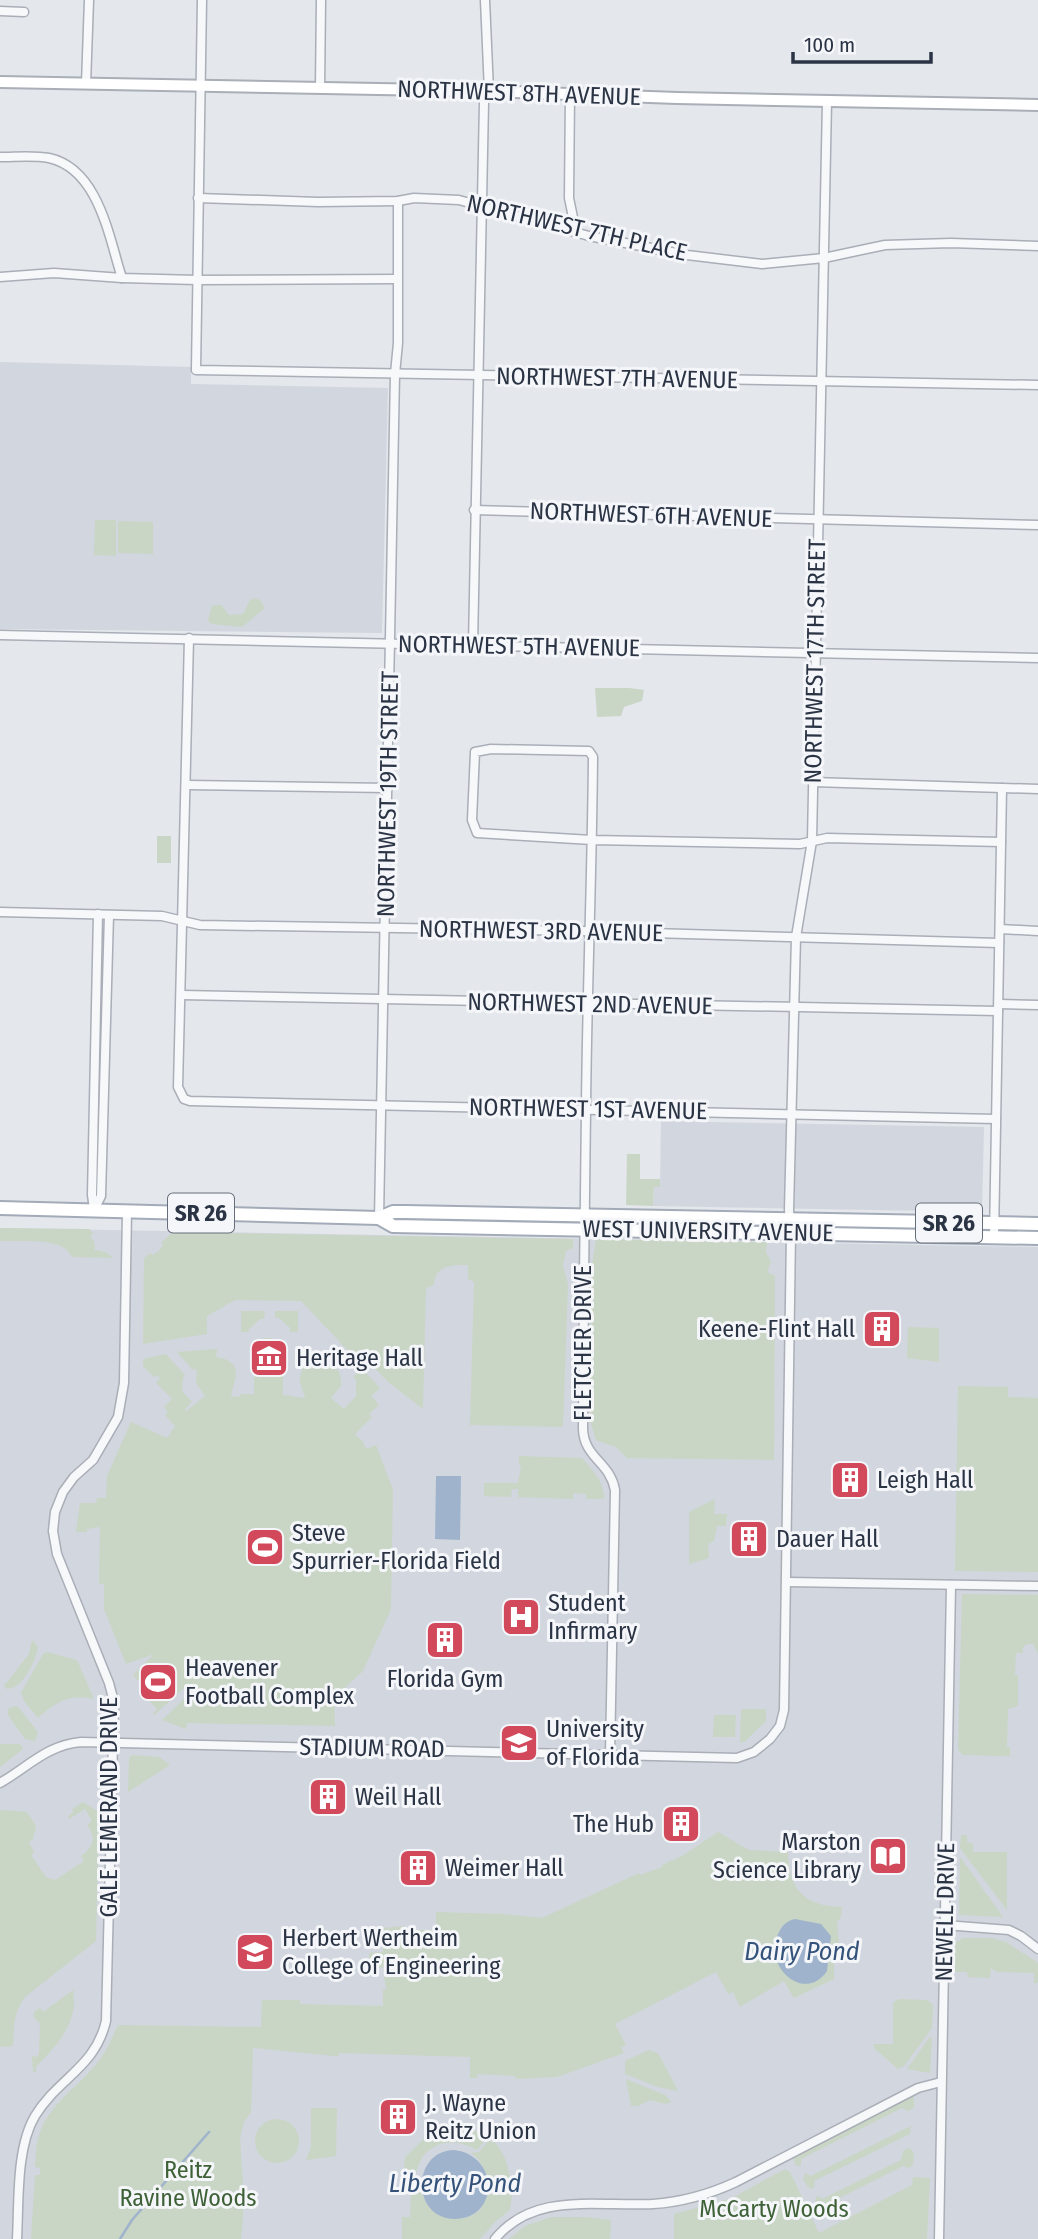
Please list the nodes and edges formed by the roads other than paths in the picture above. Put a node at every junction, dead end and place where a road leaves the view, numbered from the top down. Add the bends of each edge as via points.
1 (89, 0) edge
2 (202, 0) edge
3 (321, 0) edge
4 (485, 0) edge
5 (0, 11) edge
6 (24, 12) dead end
7 (0, 82) edge
8 (86, 84) junction
9 (200, 86) junction
10 (320, 88) junction
11 (489, 91) junction
12 (570, 94) junction
13 (827, 101) junction
14 (1038, 105) edge
15 (0, 157) edge
16 (198, 198) junction
17 (398, 201) junction
18 (481, 205) junction
19 (576, 232) junction
20 (1038, 246) edge
21 (824, 258) junction
22 (0, 277) edge
23 (122, 278) junction
24 (397, 279) junction
25 (197, 280) junction
26 (396, 374) junction
27 (477, 375) junction
28 (821, 382) junction
29 (1038, 385) edge
30 (474, 510) junction
31 (817, 520) junction
32 (1038, 525) edge
33 (0, 635) edge
34 (189, 638) junction
35 (391, 643) junction
36 (472, 645) junction
37 (816, 653) junction
38 (1038, 658) edge
39 (813, 782) junction
40 (187, 785) junction
41 (388, 788) junction
42 (1002, 788) junction
43 (1038, 789) edge
44 (592, 840) junction
45 (812, 841) junction
46 (1001, 842) junction
47 (0, 912) edge
48 (98, 914) junction
49 (109, 915) junction
50 (182, 921) junction
51 (385, 927) junction
52 (1000, 929) junction
53 (1038, 930) edge
54 (591, 932) junction
55 (796, 937) junction
56 (999, 943) junction
57 (96, 986) junction
58 (107, 986) junction
59 (182, 995) junction
60 (383, 1000) junction
61 (588, 1004) junction
62 (1038, 1005) edge
63 (999, 1008) junction
64 (795, 1009) junction
65 (95, 1058) junction
66 (106, 1058) junction
67 (382, 1105) junction
68 (586, 1110) junction
69 (791, 1114) junction
70 (996, 1119) junction
71 (0, 1208) edge
72 (94, 1210) junction
73 (127, 1211) junction
74 (379, 1218) junction
75 (584, 1222) junction
76 (994, 1223) junction
77 (1038, 1224) edge
78 (790, 1227) junction
79 (994, 1237) junction
80 (1038, 1238) edge
81 (787, 1582) junction
82 (951, 1585) junction
83 (1038, 1586) edge
84 (113, 1741) junction
85 (754, 1752) joint
86 (610, 1755) junction
87 (0, 1783) edge
88 (945, 1925) junction
89 (1038, 1949) edge
90 (941, 2082) junction
91 (17, 2239) edge
92 (495, 2239) edge
93 (939, 2239) edge

1 - 8 street
2 - 9 street
3 - 10 street
4 - 11 street
5 - 6 street
7 - 8 street, NORTHWEST 8TH AVENUE
8 - 9 street, NORTHWEST 8TH AVENUE
9 - 10 street, NORTHWEST 8TH AVENUE
9 - 16 street
10 - 11 street, NORTHWEST 8TH AVENUE
11 - 12 street, NORTHWEST 8TH AVENUE
11 - 18 street via 484,103
12 - 13 street, NORTHWEST 8TH AVENUE
12 - 19 street via 569,198
13 - 14 street, NORTHWEST 8TH AVENUE
13 - 21 street, NORTHWEST 17TH STREET
15 - 23 street via 49,158 85,180
16 - 17 street, NORTHWEST 7TH PLACE
16 - 25 street
17 - 18 street, NORTHWEST 7TH PLACE via 459,200
17 - 24 street, NORTHWEST 19TH STREET
18 - 19 street, NORTHWEST 7TH PLACE
18 - 27 street
19 - 21 street, NORTHWEST 7TH PLACE via 687,255 762,264
20 - 21 street, NORTHWEST 7TH PLACE via 885,245
21 - 28 street, NORTHWEST 17TH STREET
22 - 23 street via 54,272
23 - 25 street
24 - 25 street
24 - 26 street, NORTHWEST 19TH STREET
25 - 26 street, NORTHWEST 7TH AVENUE via 196,370
26 - 27 street, NORTHWEST 7TH AVENUE
26 - 35 street, NORTHWEST 19TH STREET
27 - 28 street, NORTHWEST 7TH AVENUE
27 - 30 street
28 - 29 street, NORTHWEST 7TH AVENUE
28 - 31 street, NORTHWEST 17TH STREET
30 - 31 street, NORTHWEST 6TH AVENUE
30 - 36 street
31 - 32 street, NORTHWEST 6TH AVENUE
31 - 37 street, NORTHWEST 17TH STREET
33 - 34 street, NORTHWEST 5TH AVENUE
34 - 35 street, NORTHWEST 5TH AVENUE
34 - 40 street
35 - 36 street, NORTHWEST 5TH AVENUE
35 - 41 street, NORTHWEST 19TH STREET
36 - 37 street, NORTHWEST 5TH AVENUE
37 - 38 street, NORTHWEST 5TH AVENUE
37 - 39 street, NORTHWEST 17TH STREET
39 - 42 street
39 - 45 street, NORTHWEST 17TH STREET
40 - 41 street
40 - 50 street
41 - 51 street, NORTHWEST 19TH STREET
42 - 43 street
42 - 46 street
44 - 44 street, FLETCHER DRIVE via 477,832 472,825 475,752 589,751 593,758
44 - 45 street
44 - 54 street, FLETCHER DRIVE
45 - 46 street
45 - 55 street, NORTHWEST 17TH STREET
46 - 52 street
47 - 48 street, NORTHWEST 3RD AVENUE
48 - 49 street, NORTHWEST 3RD AVENUE
48 - 57 street
49 - 50 street, NORTHWEST 3RD AVENUE
49 - 58 street
50 - 51 street, NORTHWEST 3RD AVENUE
50 - 59 street
51 - 54 street, NORTHWEST 3RD AVENUE
51 - 60 street, NORTHWEST 19TH STREET
52 - 53 street
52 - 56 street
54 - 55 street, NORTHWEST 3RD AVENUE
54 - 61 street, FLETCHER DRIVE
55 - 56 street, NORTHWEST 3RD AVENUE
55 - 64 street, NORTHWEST 17TH STREET
56 - 63 street
57 - 58 street
57 - 65 street
58 - 66 street
59 - 60 street, NORTHWEST 2ND AVENUE
59 - 67 street, NORTHWEST 1ST AVENUE via 178,1090 182,1097 193,1101
60 - 61 street, NORTHWEST 2ND AVENUE
60 - 67 street, NORTHWEST 19TH STREET
61 - 64 street, NORTHWEST 2ND AVENUE
61 - 68 street, FLETCHER DRIVE
62 - 63 street, NORTHWEST 2ND AVENUE
63 - 64 street, NORTHWEST 2ND AVENUE
63 - 70 street
64 - 69 street, NORTHWEST 17TH STREET
65 - 66 street
65 - 72 street
66 - 72 street via 102,1196
67 - 68 street, NORTHWEST 1ST AVENUE
67 - 74 street, NORTHWEST 19TH STREET
68 - 69 street, NORTHWEST 1ST AVENUE
68 - 75 street, FLETCHER DRIVE
69 - 70 street, NORTHWEST 1ST AVENUE
69 - 78 street, NORTHWEST 17TH STREET
70 - 76 street
71 - 72 main road, WEST UNIVERSITY AVENUE / SR 26
72 - 73 main road, WEST UNIVERSITY AVENUE / SR 26
73 - 74 main road, WEST UNIVERSITY AVENUE / SR 26
73 - 84 street, GALE LEMERAND DRIVE via 121,1409 104,1445 63,1492 53,1531 57,1554 113,1694
74 - 75 main road, WEST UNIVERSITY AVENUE / SR 26 via 393,1212
75 - 78 main road, WEST UNIVERSITY AVENUE / SR 26
75 - 86 street, FLETCHER DRIVE via 584,1444 609,1473 615,1490
76 - 77 main road, WEST UNIVERSITY AVENUE / SR 26
76 - 78 main road, WEST UNIVERSITY AVENUE / SR 26
76 - 79 street
78 - 79 main road, WEST UNIVERSITY AVENUE / SR 26
78 - 81 street, NORTHWEST 17TH STREET
79 - 80 main road, WEST UNIVERSITY AVENUE / SR 26
81 - 82 street
81 - 85 street, NORTHWEST 17TH STREET via 784,1716 774,1735
82 - 83 street
82 - 88 street, NEWELL DRIVE
84 - 86 street, STADIUM ROAD
84 - 87 street, STADIUM ROAD via 58,1746
84 - 91 street, GALE LEMERAND DRIVE via 106,2021 100,2043 43,2105 29,2127
85 - 86 street, STADIUM ROAD via 737,1758
88 - 89 street via 1009,1930
88 - 90 street, NEWELL DRIVE
90 - 92 street via 918,2088 707,2194 652,2204 542,2207 511,2222
90 - 93 street, NEWELL DRIVE

